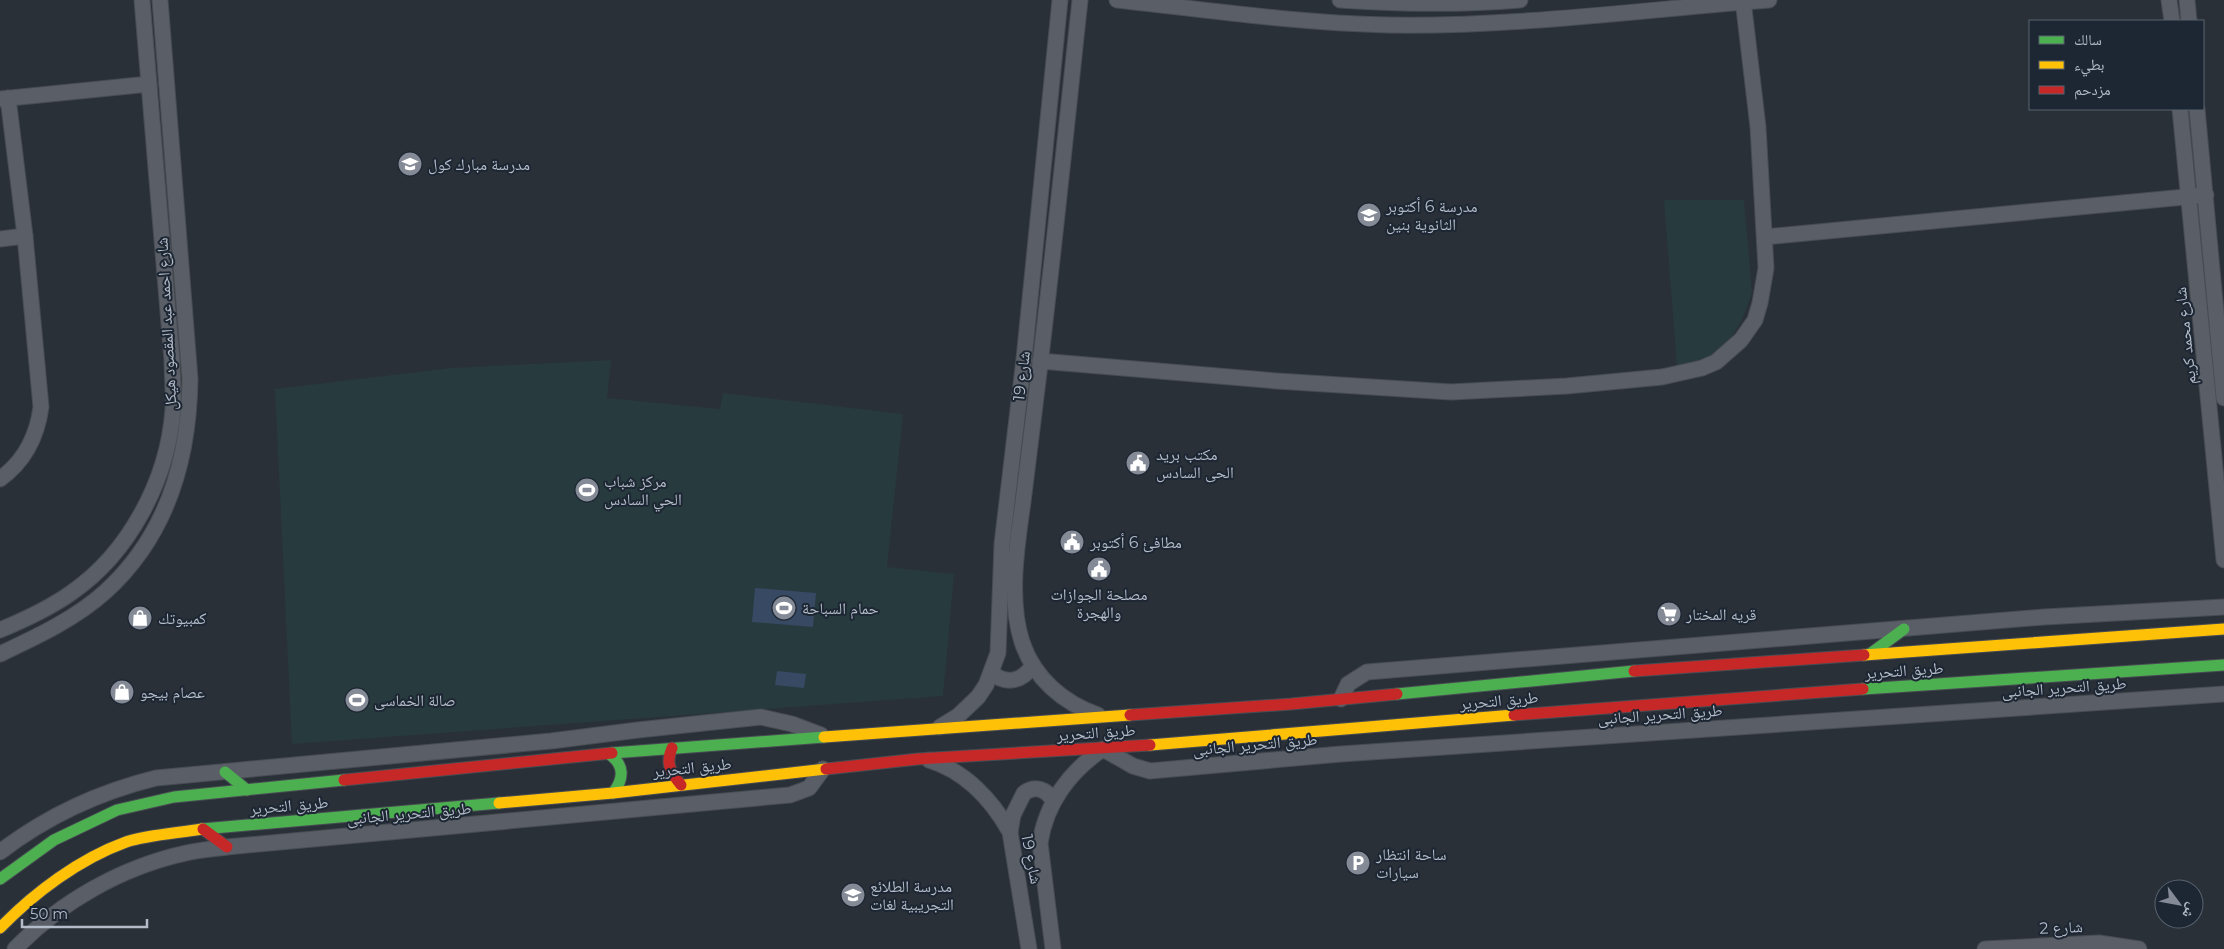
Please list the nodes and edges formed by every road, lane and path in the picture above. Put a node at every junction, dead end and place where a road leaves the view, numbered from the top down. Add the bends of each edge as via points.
1 (142, 0) edge
2 (160, 0) edge
3 (1060, 0) edge
4 (1080, 0) edge
5 (1117, 0) edge
6 (1340, 0) edge
7 (1520, 0) edge
8 (1769, 0) edge
9 (2170, 0) edge
10 (2187, 0) edge
11 (1743, 1) edge
12 (1477, 2) edge
13 (2172, 20) edge
14 (2189, 20) edge
15 (149, 84) junction
16 (4, 98) edge
17 (2180, 110) edge
18 (2197, 110) edge
19 (2206, 195) junction
20 (2189, 197) junction
21 (25, 236) junction
22 (1765, 238) junction
23 (0, 239) edge
24 (1040, 361) junction
25 (2222, 383) junction
26 (2207, 385) junction
27 (2224, 398) edge
28 (0, 479) edge
29 (1009, 545) junction
30 (2224, 560) edge
31 (91, 577) junction
32 (104, 592) junction
33 (2224, 607) edge
34 (1904, 629) junction
35 (2224, 629) edge
36 (0, 630) edge
37 (0, 654) edge
38 (1870, 654) junction
39 (1033, 665) junction
40 (2224, 665) edge
41 (1662, 669) junction
42 (991, 672) junction
43 (1595, 674) junction
44 (1655, 692) junction
45 (2224, 694) edge
46 (1341, 699) junction
47 (1598, 708) junction
48 (1102, 717) junction
49 (934, 730) junction
50 (824, 737) junction
51 (672, 748) junction
52 (1103, 749) junction
53 (609, 754) junction
54 (923, 758) junction
55 (824, 769) junction
56 (225, 772) junction
57 (681, 785) junction
58 (247, 790) junction
59 (612, 793) junction
60 (1053, 801) junction
61 (203, 829) junction
62 (1010, 832) junction
63 (227, 847) junction
64 (0, 852) edge
65 (0, 879) edge
66 (0, 928) edge
67 (2099, 946) edge
68 (15, 949) edge
69 (1029, 949) edge
70 (1053, 949) edge
71 (1985, 949) edge
72 (2139, 949) edge

1 - 15 street, شارع احمد عبد المقصود هيكل
2 - 32 street, شارع احمد عبد المقصود هيكل via 190,379 189,413 177,479 164,510 148,540
3 - 29 street, شارع 19
4 - 24 street, شارع 19
5 - 11 street via 1298,19 1387,24 1475,24
6 - 12 street
7 - 12 street
8 - 11 street
9 - 13 street
10 - 14 street
11 - 22 street via 1758,128
15 - 16 street
15 - 31 street, شارع احمد عبد المقصود هيكل via 172,360 173,411 161,470 148,500 133,528
16 - 21 street
17 - 20 street, شارع محمد كريم
18 - 19 street, شارع محمد كريم
19 - 20 street
19 - 25 street, شارع محمد كريم
20 - 22 street
20 - 26 street, شارع محمد كريم
21 - 23 street
21 - 28 street via 41,407 29,448
22 - 24 street via 1763,290 1751,327 1734,348 1716,362 1676,375 1567,386 1451,392
24 - 29 street, شارع 19
25 - 26 street
25 - 27 street, شارع محمد كريم
26 - 30 street, شارع محمد كريم
29 - 39 street, شارع 19 via 1017,618 1022,641
29 - 42 street, شارع 19 via 998,653
31 - 32 street
31 - 36 street, شارع احمد عبد المقصود هيكل via 71,593
32 - 37 street, شارع احمد عبد المقصود هيكل via 47,631
33 - 34 street
34 - 38 street
34 - 46 street via 1367,672 1348,684
35 - 38 street, طريق التحرير
38 - 41 street, طريق التحرير
39 - 42 street via 1025,675 1014,680 1002,679
39 - 48 street, شارع 19 via 1068,702
40 - 44 street, طريق التحرير
41 - 43 street, طريق التحرير
41 - 44 street via 1658,672
42 - 49 street, شارع 19 via 986,685 969,707
43 - 46 street, طريق التحرير
43 - 47 street via 1605,692
44 - 47 street, طريق التحرير
45 - 52 street, طريق التحرير الجانبى via 1150,770 1133,766
46 - 48 street, طريق التحرير
47 - 52 street, طريق التحرير
48 - 49 street, طريق التحرير
49 - 50 street, طريق التحرير
50 - 51 street, طريق التحرير
50 - 56 street via 792,724 761,717
51 - 53 street, طريق التحرير
51 - 57 street via 668,765 672,776
52 - 54 street, طريق التحرير
52 - 60 street, شارع 19 via 1075,771
53 - 58 street, طريق التحرير
53 - 59 street via 618,760 623,771 621,782
54 - 55 street, طريق التحرير
54 - 62 street, شارع 19 via 968,781 992,804
55 - 57 street, طريق التحرير
55 - 63 street, طريق التحرير الجانبى via 809,788 790,795
56 - 58 street
56 - 64 street via 156,778 107,792 42,823
57 - 59 street, طريق التحرير
58 - 65 street, طريق التحرير via 174,797 117,810 54,840
59 - 61 street, طريق التحرير
60 - 62 street via 1043,790 1028,790 1016,806
60 - 70 street, شارع 19 via 1042,827 1040,843
61 - 63 street
61 - 66 street, طريق التحرير via 127,842 99,854 18,909
62 - 69 street, شارع 19
63 - 68 street, طريق التحرير الجانبى via 185,853 130,870 79,896 33,930
67 - 71 street, شارع 2
67 - 72 street, شارع 2

